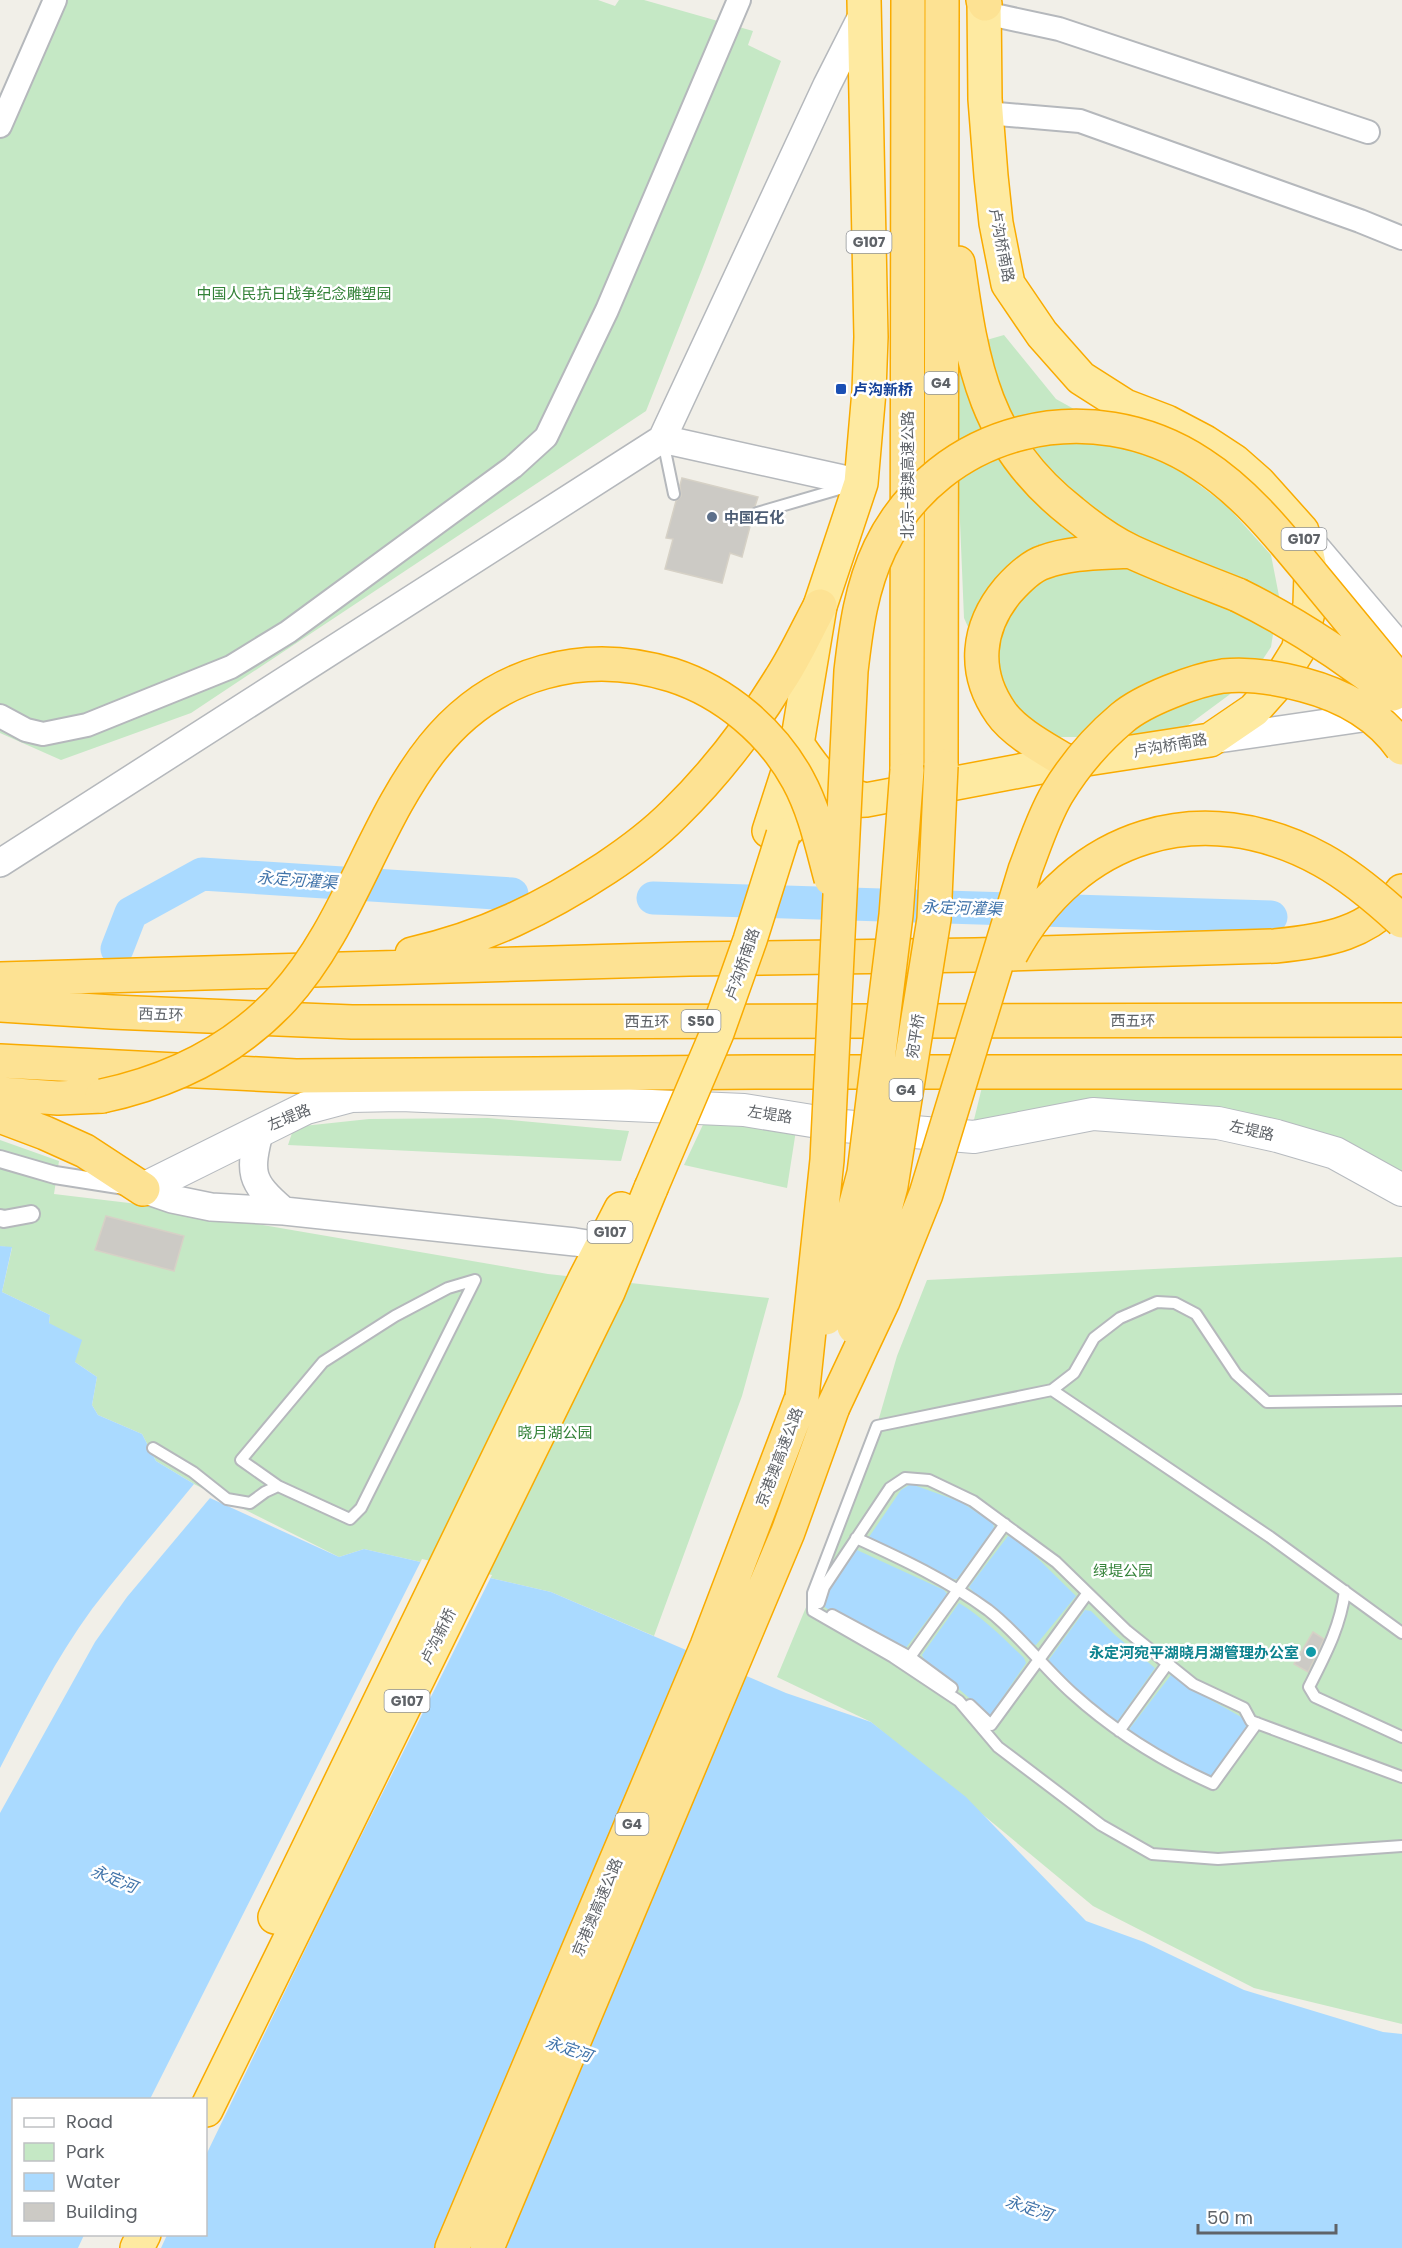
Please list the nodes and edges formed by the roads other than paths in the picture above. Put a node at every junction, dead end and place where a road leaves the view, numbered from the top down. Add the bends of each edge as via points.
1 (56, 0) edge
2 (739, 0) edge
3 (908, 0) edge
4 (942, 0) edge
5 (984, 4) edge
6 (864, 6) edge
7 (986, 113) junction
8 (0, 126) edge
9 (1368, 132) dead end
10 (941, 138) junction
11 (1402, 238) edge
12 (662, 439) junction
13 (861, 483) junction
14 (674, 494) dead end
15 (758, 513) dead end
16 (1302, 531) junction
17 (1130, 551) junction
18 (820, 606) junction
19 (1402, 649) edge
20 (1402, 684) edge
21 (1402, 701) edge
22 (1402, 712) edge
23 (0, 716) edge
24 (1210, 740) junction
25 (797, 744) junction
26 (1402, 748) edge
27 (1067, 762) junction
28 (866, 800) junction
29 (776, 833) junction
30 (0, 863) edge
31 (1402, 891) edge
32 (839, 908) junction
33 (1402, 921) edge
34 (1011, 954) junction
35 (343, 969) junction
36 (0, 979) edge
37 (985, 1003) junction
38 (0, 1005) edge
39 (1402, 1020) edge
40 (0, 1061) edge
41 (1402, 1072) edge
42 (0, 1094) edge
43 (0, 1116) edge
44 (260, 1129) junction
45 (0, 1159) edge
46 (143, 1189) junction
47 (1402, 1190) edge
48 (284, 1211) junction
49 (31, 1214) dead end
50 (0, 1218) edge
51 (614, 1248) junction
52 (596, 1286) junction
53 (1052, 1390) junction
54 (802, 1397) junction
55 (1402, 1400) edge
56 (833, 1407) junction
57 (153, 1448) dead end
58 (278, 1486) junction
59 (1005, 1524) junction
60 (856, 1538) junction
61 (958, 1590) junction
62 (1345, 1592) junction
63 (1088, 1594) junction
64 (1402, 1633) edge
65 (910, 1657) junction
66 (1039, 1660) junction
67 (1168, 1663) junction
68 (1257, 1724) junction
69 (1119, 1731) junction
70 (1402, 1737) edge
71 (1402, 1778) edge
72 (1402, 1846) edge
73 (187, 2098) edge
74 (207, 2108) edge
75 (452, 2248) edge
76 (487, 2248) edge

1 - 8 street
2 - 23 street via 607,310 546,437 513,467 288,632 231,667 87,725 43,734
3 - 54 highway, 北京-港澳高速公路 / G4, bridge via 907,770 896,915 864,1173 837,1282
4 - 10 highway, G4
5 - 7 highway, 卢沟桥南路 / G107
5 - 9 street
6 - 12 street
6 - 13 highway, 卢沟桥南路 / G107 via 871,337
7 - 11 street via 1080,121
7 - 16 highway, 卢沟桥南路 / G107 via 996,223 1008,284 1042,334 1082,378 1125,406 1167,422 1234,461
10 - 17 highway via 966,320 977,372 993,415 1010,447 1058,501
10 - 56 highway, 宛平桥 / G4, bridge via 942,766 934,919 891,1186
12 - 13 street
12 - 14 lane
12 - 30 street
13 - 15 lane
13 - 18 highway, 卢沟桥南路 / G107
16 - 19 street
16 - 24 highway, 卢沟桥南路 / G107 via 1311,573 1310,605 1298,650 1277,684 1254,710
17 - 21 highway, bridge via 1279,615 1323,642
17 - 27 highway via 1077,554 1041,562 1016,581 995,606 983,636 982,662 987,687 1002,714 1027,737
18 - 25 highway, 卢沟桥南路 / G107
18 - 35 highway via 782,678 723,759 673,815 627,854 569,893 504,926 436,948
20 - 32 highway, bridge via 1276,532 1242,496 1201,464 1155,439 1106,427 1071,425 1009,435 951,465 924,487 880,547 864,584 851,671
22 - 24 street
24 - 27 highway, 卢沟桥南路 / G107
25 - 28 highway via 825,780 841,792
25 - 29 highway, 卢沟桥南路 / G107
26 - 37 highway, bridge via 1377,720 1345,699 1290,681 1252,675 1222,676 1192,684 1124,716 1088,751 1044,819
27 - 28 highway, 卢沟桥南路 / G107
28 - 29 highway, 卢沟桥南路 / G107 via 826,802
29 - 51 highway, 卢沟桥南路 / G107, bridge via 750,940 717,1033
31 - 34 highway via 1392,905 1366,924 1306,943
32 - 42 highway, bridge via 819,834 798,780 759,728 707,690 671,675 627,664 563,666 503,687 476,705 424,757 382,827 352,891 309,966 255,1025 181,1072 140,1088 102,1096 58,1098
32 - 54 highway, bridge via 827,1161
33 - 34 highway, bridge via 1352,879 1286,844 1254,833 1191,828 1157,834 1114,849 1079,870 1044,904
34 - 35 highway
34 - 37 highway, bridge
35 - 36 highway
37 - 56 highway, bridge via 926,1194 883,1301
38 - 39 highway, 西五环 / S50 via 352,1022
40 - 41 highway via 296,1076
43 - 46 highway via 84,1151
44 - 46 main road, 左堤路
44 - 47 main road, 左堤路 via 306,1108 351,1096 401,1095 744,1110 843,1126 974,1137 1093,1114 1115,1115 1218,1123 1277,1136 1335,1153
44 - 48 street via 252,1172 264,1194
45 - 46 street via 56,1175
46 - 48 street via 211,1207
48 - 51 street
49 - 50 street
51 - 52 highway, 卢沟桥南路 / G107
52 - 73 highway, 卢沟新桥 / G107
52 - 74 highway, 卢沟新桥 / G107
53 - 55 lane via 1074,1372 1094,1338 1120,1318 1157,1302 1175,1303 1196,1314 1236,1374 1267,1402
53 - 62 lane
53 - 72 lane via 877,1426 813,1593 813,1611 958,1701 998,1747 1101,1825 1152,1854 1218,1859
54 - 75 highway, 京港澳高速公路 / G4 via 707,1646
56 - 76 highway, 京港澳高速公路 / G4 via 788,1532
57 - 58 lane via 227,1499 250,1503
58 - 58 lane via 241,1460 324,1362 395,1316 448,1288 475,1280 361,1508 351,1519
59 - 60 lane via 974,1501 938,1484 905,1478 890,1488
59 - 61 lane
59 - 63 lane via 1056,1562
60 - 61 lane
60 - 65 lane via 824,1587 819,1604 823,1611
61 - 65 lane
61 - 66 lane via 990,1612
62 - 64 lane
62 - 70 lane via 1332,1640 1309,1687 1315,1697
63 - 66 lane
63 - 67 lane
65 - 66 lane via 992,1725
66 - 69 lane
67 - 68 lane via 1193,1684 1244,1708
67 - 69 lane
68 - 69 lane via 1213,1784 1180,1769
68 - 71 lane

